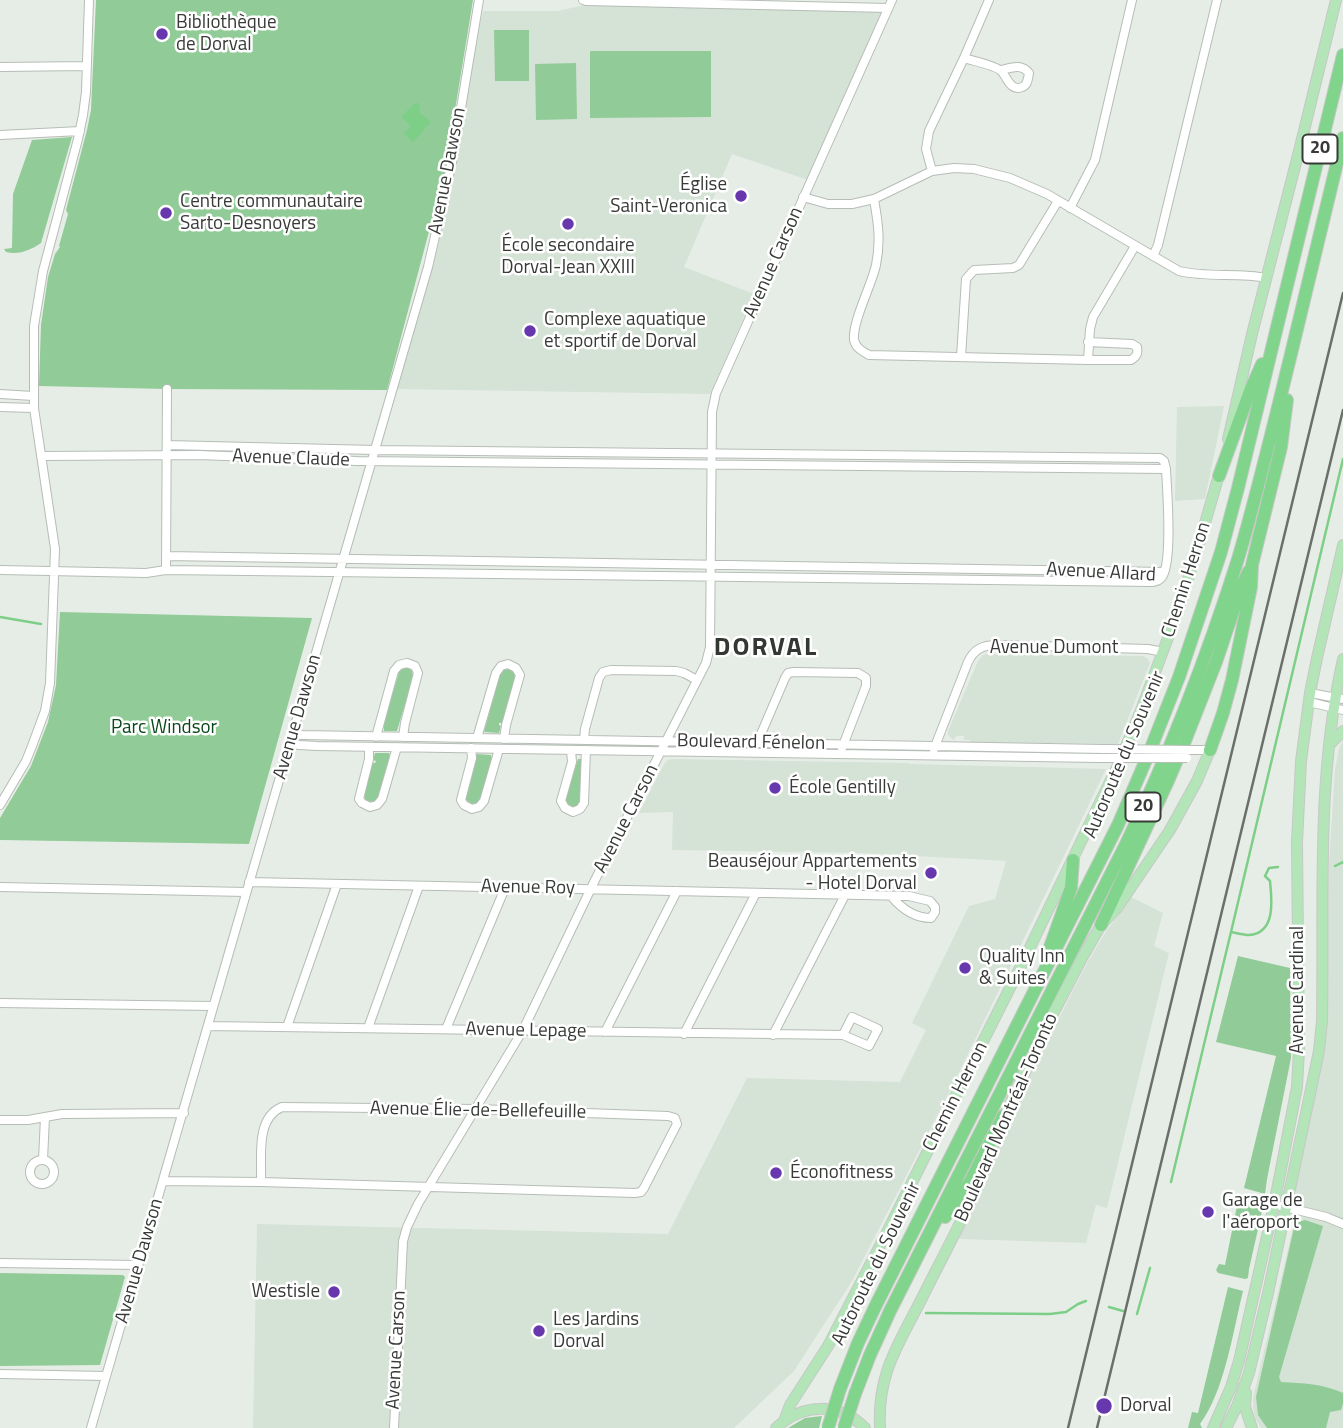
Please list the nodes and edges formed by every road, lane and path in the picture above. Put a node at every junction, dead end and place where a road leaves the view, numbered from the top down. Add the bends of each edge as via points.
1 (89, 0) edge
2 (479, 0) edge
3 (583, 0) edge
4 (989, 0) edge
5 (1132, 0) edge
6 (1217, 0) edge
7 (1336, 0) edge
8 (795, 3) edge
9 (890, 4) edge
10 (1343, 55) edge
11 (964, 58) junction
12 (87, 66) junction
13 (0, 67) edge
14 (1001, 70) dead end
15 (80, 131) junction
16 (0, 135) edge
17 (1343, 138) edge
18 (932, 172) junction
19 (803, 197) junction
20 (874, 199) junction
21 (1058, 201) junction
22 (1070, 208) junction
23 (1135, 246) junction
24 (1153, 256) junction
25 (1267, 278) junction
26 (1296, 332) junction
27 (1274, 339) junction
28 (1088, 342) junction
29 (961, 357) junction
30 (1088, 360) junction
31 (167, 389) dead end
32 (0, 394) edge
33 (33, 396) junction
34 (0, 407) edge
35 (34, 408) junction
36 (167, 445) junction
37 (375, 450) junction
38 (540, 452) junction
39 (712, 453) junction
40 (874, 455) junction
41 (41, 456) junction
42 (167, 456) junction
43 (372, 461) junction
44 (540, 463) junction
45 (712, 464) junction
46 (873, 466) junction
47 (1166, 469) junction
48 (1219, 476) junction
49 (1343, 545) edge
50 (166, 556) junction
51 (344, 559) junction
52 (527, 562) junction
53 (1252, 565) junction
54 (711, 566) junction
55 (864, 567) junction
56 (1005, 569) junction
57 (0, 570) edge
58 (166, 570) junction
59 (55, 571) junction
60 (340, 572) junction
61 (1164, 572) junction
62 (526, 574) junction
63 (710, 576) junction
64 (864, 578) junction
65 (1005, 580) junction
66 (1163, 652) junction
67 (1343, 659) edge
68 (697, 681) junction
69 (1309, 697) junction
70 (1339, 703) edge
71 (1343, 731) edge
72 (293, 733) junction
73 (376, 737) junction
74 (403, 737) junction
75 (477, 738) junction
76 (505, 739) junction
77 (584, 740) junction
78 (666, 741) junction
79 (290, 743) junction
80 (760, 743) junction
81 (843, 744) junction
82 (1330, 744) junction
83 (934, 745) junction
84 (369, 747) junction
85 (397, 747) junction
86 (471, 748) junction
87 (499, 748) junction
88 (571, 750) junction
89 (586, 750) junction
90 (661, 752) junction
91 (839, 754) junction
92 (1189, 754) junction
93 (1208, 754) junction
94 (933, 755) junction
95 (0, 805) edge
96 (1073, 860) junction
97 (337, 884) junction
98 (419, 886) junction
99 (0, 887) edge
100 (248, 887) junction
101 (505, 888) junction
102 (591, 889) junction
103 (677, 891) junction
104 (756, 893) junction
105 (845, 895) junction
106 (891, 896) junction
107 (1101, 925) junction
108 (1038, 984) junction
109 (0, 1003) edge
110 (213, 1006) junction
111 (208, 1026) junction
112 (287, 1027) junction
113 (368, 1028) junction
114 (446, 1029) junction
115 (523, 1030) junction
116 (606, 1032) junction
117 (684, 1034) junction
118 (773, 1035) junction
119 (843, 1035) dead end
120 (476, 1110) junction
121 (184, 1113) junction
122 (1003, 1116) junction
123 (45, 1117) junction
124 (0, 1120) edge
125 (43, 1160) dead end
126 (163, 1181) junction
127 (261, 1182) junction
128 (429, 1188) junction
129 (1274, 1205) junction
130 (1287, 1208) junction
131 (1343, 1224) edge
132 (918, 1254) junction
133 (0, 1263) edge
134 (138, 1265) junction
135 (1249, 1373) junction
136 (0, 1374) edge
137 (106, 1377) junction
138 (780, 1424) edge
139 (1220, 1427) edge
140 (92, 1428) edge
141 (394, 1428) edge
142 (828, 1428) edge
143 (844, 1428) edge
144 (865, 1428) edge
145 (880, 1428) edge
146 (1252, 1428) edge

1 - 12 street
2 - 37 street, Avenue Dawson via 438,226
3 - 8 street
4 - 11 street
5 - 22 street via 1095,160
6 - 24 street
7 - 25 main road, Chemin Herron
8 - 9 street
9 - 19 street, Avenue Carson
10 - 27 highway, Autoroute du Souvenir / 20
11 - 14 street
11 - 18 street via 929,131 926,149
12 - 13 street
12 - 15 street
15 - 16 street
15 - 33 street via 39,290
17 - 26 highway, Autoroute du Souvenir / 20
18 - 20 street
18 - 21 street via 974,169 1025,183
19 - 20 street via 839,205
19 - 39 street, Avenue Carson via 716,393
20 - 29 street via 880,231 876,265 854,341 869,355
21 - 22 street
21 - 29 street via 1019,265 974,270 966,279
22 - 23 street
23 - 24 street
23 - 28 street via 1093,317
24 - 25 street via 1185,272
25 - 48 main road, Chemin Herron
26 - 53 highway via 1281,447
26 - 132 highway, Autoroute du Souvenir / 20 via 1238,559 1169,748 1117,862
27 - 48 highway
27 - 108 highway, Autoroute du Souvenir / 20 via 1226,534 1180,677 1118,825
28 - 30 street
28 - 30 street via 1132,344 1138,352 1131,360
29 - 30 street
31 - 36 street
32 - 33 street
33 - 35 street
34 - 35 street
35 - 41 street
36 - 37 street, Avenue Claude
36 - 42 street
37 - 38 street, Avenue Claude
37 - 43 street, Avenue Dawson
38 - 39 street, Avenue Claude
38 - 44 street
39 - 40 street, Avenue Claude
39 - 45 street, Avenue Carson
40 - 46 street
40 - 47 street, Avenue Claude via 1160,458
41 - 42 street, Avenue Claude
41 - 59 street
42 - 43 street, Avenue Claude
42 - 50 street
43 - 44 street, Avenue Claude
43 - 51 street, Avenue Dawson
44 - 45 street, Avenue Claude
45 - 46 street, Avenue Claude
45 - 54 street, Avenue Carson
46 - 47 street, Avenue Claude
47 - 61 street
48 - 66 main road, Chemin Herron
49 - 69 main road, Avenue Cardinal
50 - 51 street, Avenue Allard
50 - 58 street
51 - 52 street, Avenue Allard
51 - 60 street, Avenue Dawson
52 - 54 street, Avenue Allard
52 - 62 street
53 - 93 highway via 1232,680
53 - 107 highway via 1181,751
54 - 55 street, Avenue Allard
54 - 63 street, Avenue Carson
55 - 56 street, Avenue Allard
55 - 64 street
56 - 61 street, Avenue Allard
56 - 65 street
57 - 59 street, Avenue Allard
58 - 59 street, Avenue Allard
58 - 60 street, Avenue Allard
59 - 95 street via 45,711 26,761
60 - 62 street, Avenue Allard
60 - 72 street, Avenue Dawson
61 - 65 street, Avenue Allard via 1152,582
62 - 63 street, Avenue Allard
63 - 64 street, Avenue Allard
63 - 68 street, Avenue Carson via 710,650
64 - 65 street, Avenue Allard
66 - 83 street, Avenue Dumont via 983,646 970,656
66 - 96 main road, Chemin Herron
67 - 70 main road, Avenue Cardinal
68 - 77 street via 676,671 603,672
68 - 78 street, Avenue Carson
69 - 70 street
69 - 129 main road, Avenue Cardinal via 1297,821 1298,1072
70 - 82 main road, Avenue Cardinal
71 - 82 main road
72 - 73 street, Boulevard Fénelon
72 - 79 street, Avenue Dawson
73 - 74 street, Boulevard Fénelon
73 - 74 street via 394,671 407,663 418,673
74 - 75 street, Boulevard Fénelon
75 - 76 street, Boulevard Fénelon
75 - 76 street via 496,673 508,664 520,675
76 - 77 street, Boulevard Fénelon
77 - 78 street, Boulevard Fénelon
78 - 80 street, Boulevard Fénelon
78 - 90 street, Avenue Carson
79 - 84 street, Boulevard Fénelon
79 - 100 street, Avenue Dawson
80 - 81 street, Boulevard Fénelon
80 - 81 street via 788,673 858,673 867,683
81 - 83 street, Boulevard Fénelon
81 - 91 street
82 - 130 main road, Avenue Cardinal via 1321,1031
83 - 92 street, Boulevard Fénelon, bridge
83 - 94 street, Avenue Dumont
84 - 85 street, Boulevard Fénelon
84 - 85 street via 359,799 369,807 382,799
85 - 86 street, Boulevard Fénelon
86 - 87 street, Boulevard Fénelon
86 - 87 street via 461,800 472,809 484,801
87 - 88 street, Boulevard Fénelon
88 - 89 street, Boulevard Fénelon
88 - 89 street via 561,801 573,812 584,801
89 - 90 street, Boulevard Fénelon
90 - 91 street, Boulevard Fénelon
90 - 102 street, Avenue Carson
91 - 94 street, Boulevard Fénelon
92 - 93 street, Boulevard Fénelon
92 - 94 street, Boulevard Fénelon, bridge via 1100,758
93 - 107 main road, Boulevard Montréal-Toronto via 1165,839
96 - 108 highway via 1071,888
96 - 138 main road, Chemin Herron via 847,1310
97 - 98 street, Avenue Roy
97 - 100 street, Avenue Roy
97 - 112 street
98 - 101 street, Avenue Roy
98 - 113 street
99 - 100 street, Avenue Roy
100 - 110 street, Avenue Dawson
101 - 102 street, Avenue Roy
101 - 114 street
102 - 103 street, Avenue Roy
102 - 115 street, Avenue Carson
103 - 104 street, Avenue Roy
103 - 116 street
104 - 105 street, Avenue Roy
104 - 117 street
105 - 106 street, Avenue Roy
105 - 118 street
106 - 106 street, Avenue Roy via 922,918 931,918 935,912 930,901
107 - 122 main road, Boulevard Montréal-Toronto
108 - 142 highway, Autoroute du Souvenir / 20, bridge via 866,1326
109 - 110 street
110 - 111 street, Avenue Dawson
111 - 112 street, Avenue Lepage
111 - 121 street, Avenue Dawson
112 - 113 street, Avenue Lepage
113 - 114 street, Avenue Lepage
114 - 115 street, Avenue Lepage
115 - 116 street, Avenue Lepage
115 - 120 street, Avenue Carson
116 - 117 street, Avenue Lepage
117 - 118 street, Avenue Lepage
118 - 119 street, Avenue Lepage
120 - 127 street, Avenue Élie-de-Bellefeuille via 282,1107 274,1110 263,1127
120 - 128 street, Avenue Carson
120 - 128 street, Avenue Élie-de-Bellefeuille via 668,1116 677,1124 641,1192
121 - 123 street
121 - 126 street, Avenue Dawson
122 - 132 highway via 971,1181
122 - 145 main road, Boulevard Montréal-Toronto via 975,1194 891,1359 881,1395
123 - 124 street
123 - 125 street
126 - 127 street
126 - 134 street, Avenue Dawson
127 - 128 street
128 - 141 street, Avenue Carson via 403,1241
129 - 130 street
129 - 139 main road, Avenue Cardinal
130 - 131 street
130 - 135 main road, Avenue Cardinal
132 - 143 highway, Autoroute du Souvenir / 20, bridge via 877,1339
133 - 134 street
134 - 137 street, Avenue Dawson
135 - 139 main road, Avenue Cardinal via 1237,1406
135 - 146 main road via 1245,1404
136 - 137 street
137 - 140 street, Avenue Dawson
138 - 144 main road via 802,1411 826,1408 844,1413

